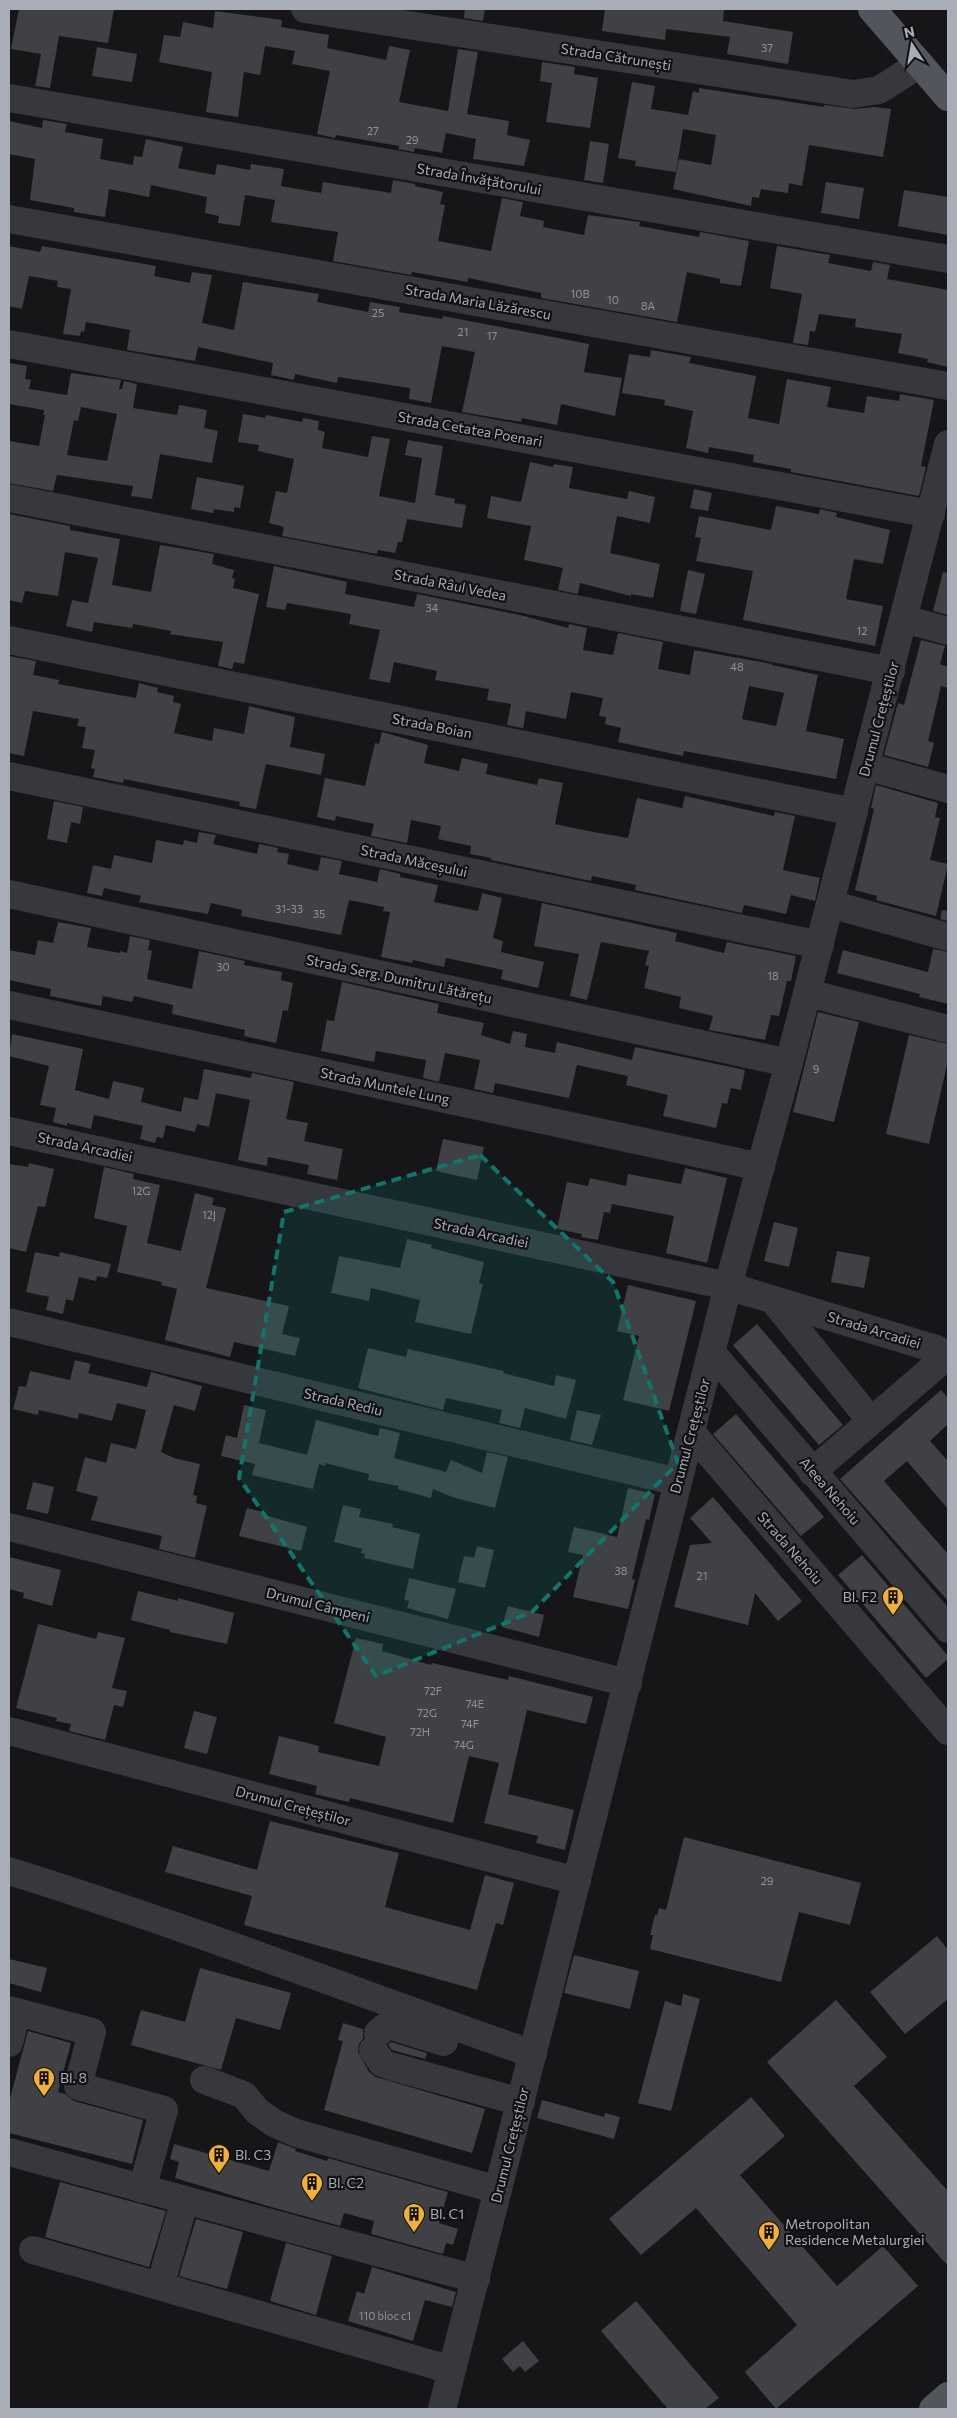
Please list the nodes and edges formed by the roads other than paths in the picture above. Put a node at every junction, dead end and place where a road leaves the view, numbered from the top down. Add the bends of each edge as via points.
1 (305, 9) edge
2 (872, 9) edge
3 (920, 64) junction
4 (948, 97) edge
5 (9, 98) edge
6 (9, 219) edge
7 (948, 259) edge
8 (9, 344) edge
9 (948, 386) edge
10 (948, 444) edge
11 (9, 498) edge
12 (931, 514) junction
13 (904, 619) junction
14 (948, 631) edge
15 (9, 640) edge
16 (891, 671) junction
17 (866, 766) junction
18 (9, 776) edge
19 (948, 789) edge
20 (854, 812) junction
21 (9, 894) edge
22 (830, 904) junction
23 (948, 937) edge
24 (820, 945) junction
25 (808, 993) junction
26 (9, 1005) edge
27 (948, 1029) edge
28 (789, 1063) junction
29 (9, 1131) edge
30 (761, 1167) junction
31 (728, 1286) junction
32 (773, 1300) junction
33 (9, 1322) edge
34 (712, 1353) junction
35 (948, 1355) edge
36 (871, 1421) junction
37 (691, 1432) junction
38 (812, 1472) junction
39 (678, 1482) junction
40 (9, 1527) edge
41 (945, 1619) edge
42 (628, 1683) junction
43 (9, 1731) edge
44 (948, 1731) edge
45 (9, 1871) edge
46 (577, 1881) junction
47 (13, 2011) edge
48 (9, 2042) edge
49 (531, 2062) junction
50 (204, 2080) dead end
51 (521, 2102) junction
52 (9, 2152) edge
53 (142, 2188) junction
54 (498, 2190) junction
55 (184, 2200) junction
56 (33, 2250) dead end
57 (476, 2280) junction
58 (160, 2286) junction
59 (452, 2370) junction
60 (948, 2396) edge
61 (442, 2409) edge
62 (933, 2409) edge

1 - 3 street, Strada Cătrunești via 853,94 879,90
2 - 3 main road
3 - 4 main road
5 - 7 street, Strada Învățătorului
6 - 9 street, Strada Maria Lăzărescu
8 - 12 street, Strada Cetatea Poenari
10 - 12 street, Drumul Crețeștilor
11 - 16 street, Strada Râul Vedea
12 - 13 street, Drumul Crețeștilor
13 - 14 street
13 - 16 street, Drumul Crețeștilor
15 - 20 street, Strada Boian
16 - 17 street, Drumul Crețeștilor
17 - 19 street
17 - 20 street, Drumul Crețeștilor
18 - 24 street, Strada Măceșului
20 - 22 street, Drumul Crețeștilor
21 - 28 street, Strada Serg. Dumitru Lătărețu
22 - 23 street
22 - 24 street, Drumul Crețeștilor
24 - 25 street, Drumul Crețeștilor
25 - 27 street
25 - 28 street, Drumul Crețeștilor
26 - 30 street, Strada Muntele Lung
28 - 30 street, Drumul Crețeștilor
29 - 31 street, Strada Arcadiei
30 - 31 street, Drumul Crețeștilor
31 - 32 street, Strada Arcadiei
31 - 34 street, Drumul Crețeștilor
32 - 35 street, Strada Arcadiei via 936,1348
32 - 36 street
33 - 39 street, Strada Rediu
34 - 37 street, Drumul Crețeștilor
34 - 38 street, Aleea Nehoiu
35 - 36 street
36 - 38 street
37 - 39 street, Drumul Crețeștilor
37 - 44 street, Strada Nehoiu
38 - 41 street, Aleea Nehoiu
39 - 42 street, Drumul Crețeștilor
40 - 42 street, Drumul Câmpeni
42 - 46 street, Drumul Crețeștilor via 600,1816
43 - 46 street, Drumul Crețeștilor
45 - 49 street via 255,1953
46 - 49 street, Drumul Crețeștilor
47 - 48 street
47 - 53 street via 92,2032 78,2086 164,2110
49 - 51 street, Drumul Crețeștilor
49 - 51 street via 401,2028 385,2027 376,2042 382,2063
50 - 54 street via 244,2095 258,2111 296,2133
51 - 54 street, Drumul Crețeștilor
52 - 53 street
53 - 55 street
54 - 57 street, Drumul Crețeștilor
55 - 57 street
55 - 58 street
56 - 58 street
57 - 59 street, Drumul Crețeștilor
58 - 59 street
59 - 61 street, Drumul Crețeștilor
60 - 62 main road

